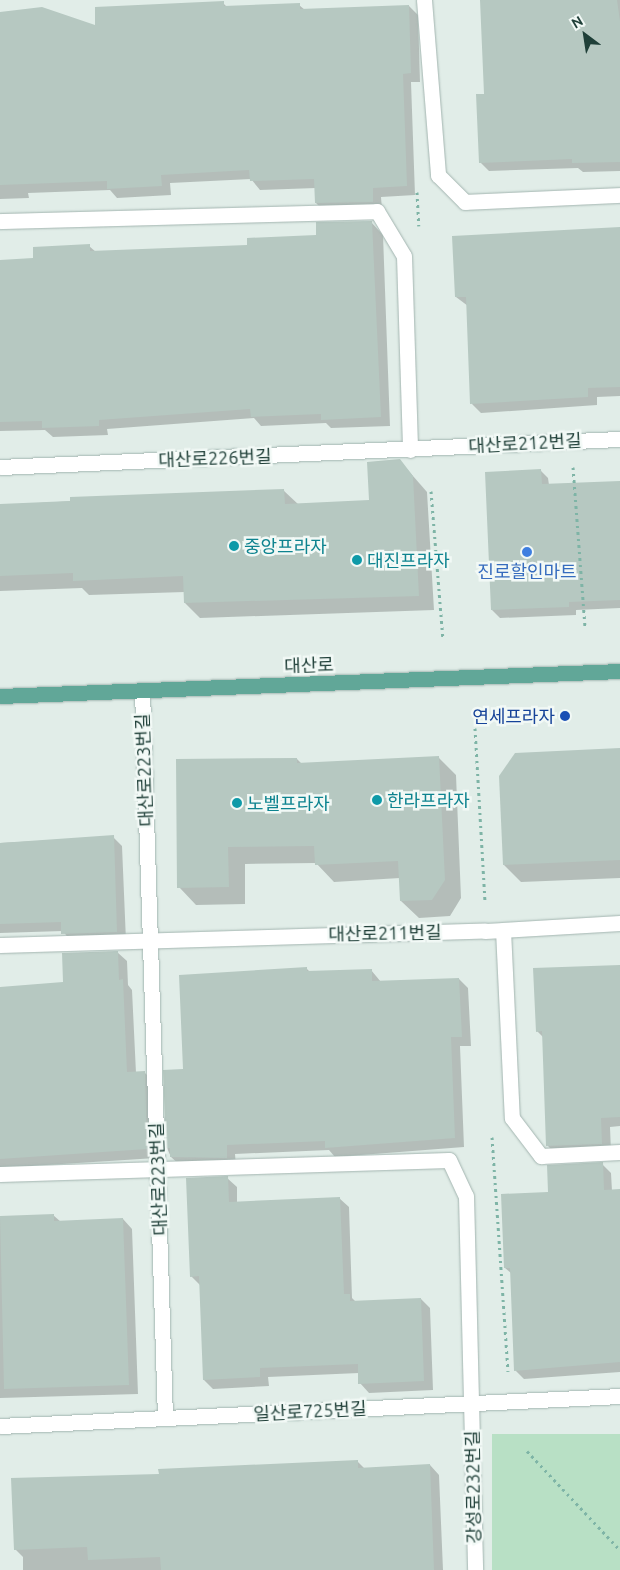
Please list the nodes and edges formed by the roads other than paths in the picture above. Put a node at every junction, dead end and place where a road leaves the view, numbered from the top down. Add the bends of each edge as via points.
1 (424, 0) edge
2 (620, 195) edge
3 (0, 221) edge
4 (620, 439) edge
5 (430, 448) joint
6 (410, 450) junction
7 (0, 467) edge
8 (620, 671) edge
9 (142, 690) junction
10 (0, 696) edge
11 (620, 924) edge
12 (502, 930) junction
13 (150, 939) junction
14 (0, 945) edge
15 (620, 1152) edge
16 (158, 1168) junction
17 (0, 1174) edge
18 (620, 1396) edge
19 (471, 1403) junction
20 (165, 1418) junction
21 (0, 1426) edge
22 (475, 1570) edge

1 - 2 street via 438,174 466,202
3 - 6 street via 377,211 404,256
4 - 5 street, 대산로212번길
5 - 6 street, 대산로226번길
6 - 7 street, 대산로226번길
8 - 9 main road, 대산로
9 - 10 main road, 대산로
9 - 13 street, 대산로223번길
11 - 12 street, 대산로211번길
12 - 13 street, 대산로211번길
12 - 15 street via 512,1118 541,1156
13 - 14 street
13 - 16 street, 대산로223번길
16 - 17 street
16 - 19 street, 강성로232번길 via 449,1160 466,1196
16 - 20 street, 대산로223번길
18 - 19 street, 일산로725번길
19 - 20 street, 일산로725번길
19 - 22 street, 강성로232번길
20 - 21 street, 일산로725번길

